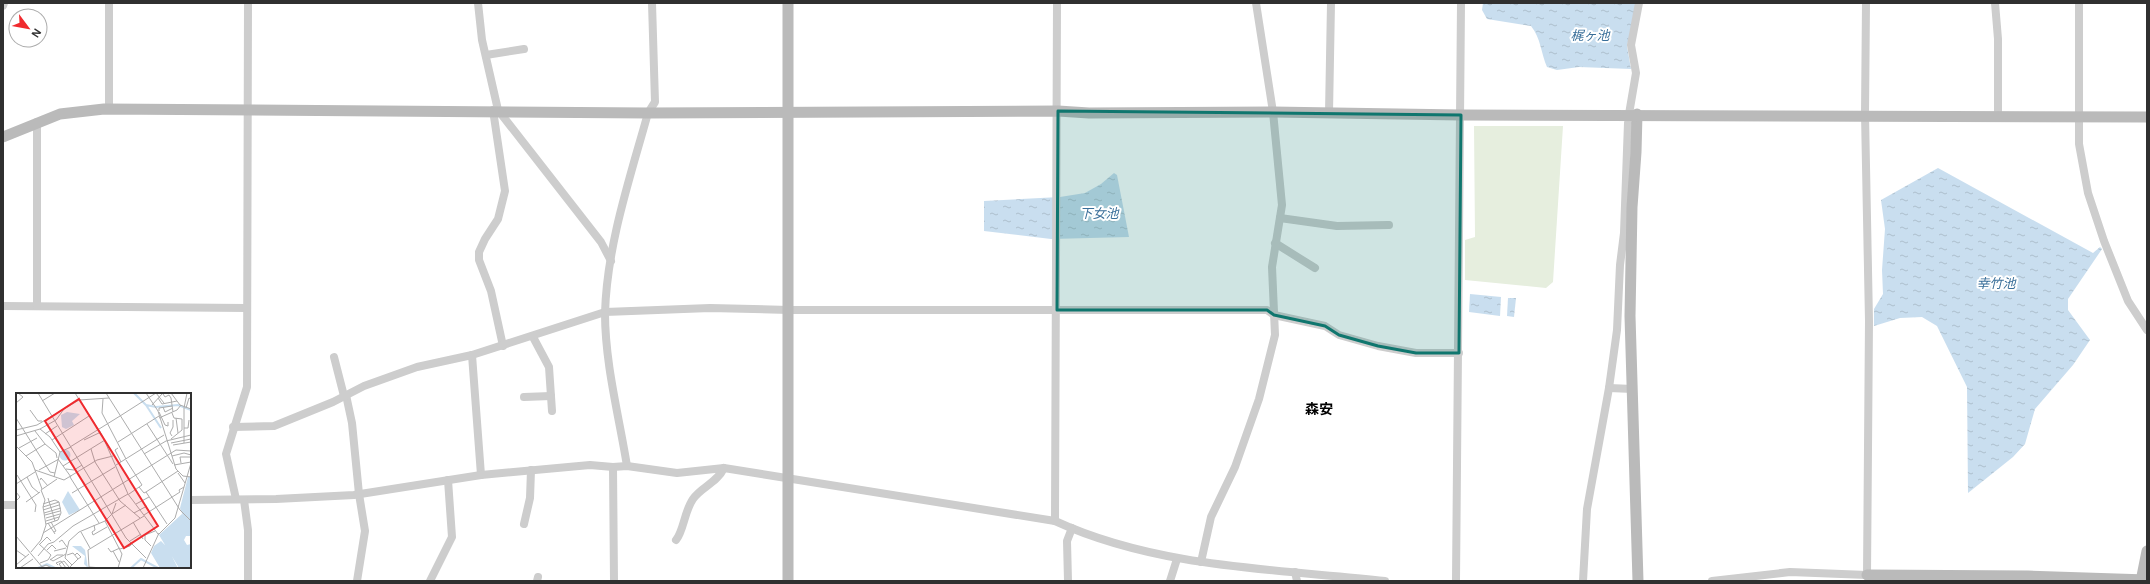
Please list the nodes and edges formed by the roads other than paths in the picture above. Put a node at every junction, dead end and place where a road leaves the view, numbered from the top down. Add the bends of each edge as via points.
1 (4, 3) edge
2 (109, 3) edge
3 (248, 3) edge
4 (478, 3) edge
5 (652, 3) edge
6 (788, 3) edge
7 (1057, 3) edge
8 (1256, 3) edge
9 (1331, 3) edge
10 (1461, 3) edge
11 (1639, 3) edge
12 (1866, 3) edge
13 (1995, 3) edge
14 (2079, 3) edge
15 (3, 6) edge
16 (524, 48) dead end
17 (486, 55) junction
18 (109, 109) junction
19 (248, 109) junction
20 (496, 110) junction
21 (1058, 111) junction
22 (789, 112) junction
23 (1273, 112) junction
24 (648, 113) junction
25 (1328, 113) junction
26 (1865, 114) junction
27 (1461, 115) junction
28 (1998, 115) junction
29 (1632, 117) junction
30 (2079, 117) junction
31 (2147, 117) edge
32 (37, 122) junction
33 (3, 137) edge
34 (1280, 218) junction
35 (1389, 224) dead end
36 (1275, 243) junction
37 (611, 261) junction
38 (1315, 268) dead end
39 (3, 306) edge
40 (37, 306) junction
41 (247, 308) junction
42 (789, 310) junction
43 (1057, 310) junction
44 (605, 312) junction
45 (1274, 315) junction
46 (2147, 330) edge
47 (533, 337) junction
48 (503, 346) junction
49 (1459, 353) junction
50 (472, 355) junction
51 (334, 357) dead end
52 (1609, 388) junction
53 (1633, 389) junction
54 (345, 396) junction
55 (551, 396) junction
56 (524, 397) dead end
57 (552, 411) dead end
58 (233, 427) junction
59 (627, 466) junction
60 (613, 467) junction
61 (724, 468) junction
62 (530, 470) junction
63 (481, 475) junction
64 (788, 478) junction
65 (448, 480) junction
66 (359, 494) junction
67 (240, 499) junction
68 (191, 500) edge
69 (16, 504) edge
70 (3, 505) edge
71 (1055, 521) junction
72 (524, 524) dead end
73 (1072, 528) junction
74 (676, 540) dead end
75 (2147, 551) edge
76 (1177, 559) junction
77 (1201, 562) junction
78 (1295, 572) junction
79 (1867, 575) junction
80 (2143, 580) edge
81 (248, 581) edge
82 (357, 581) edge
83 (430, 581) edge
84 (614, 581) edge
85 (788, 581) edge
86 (1068, 581) edge
87 (1170, 581) edge
88 (1297, 581) edge
89 (1385, 581) edge
90 (1456, 581) edge
91 (1584, 581) edge
92 (1638, 581) edge
93 (1712, 581) edge

1 - 15 street
2 - 18 street
3 - 19 street
4 - 17 street
5 - 24 street via 654,102
6 - 22 street
7 - 21 street
8 - 23 street
9 - 25 street
10 - 27 street
11 - 29 street via 1631,45 1636,73
12 - 26 street
13 - 28 street via 1998,39
14 - 30 street
16 - 17 street
17 - 20 street
18 - 19 street
18 - 32 street via 60,114
19 - 20 street
19 - 41 street
20 - 24 street
20 - 37 street via 602,242
20 - 48 street via 505,191 498,219 485,239 479,252 479,260 491,291
21 - 22 street
21 - 23 street
21 - 43 street via 1055,195
22 - 24 street
22 - 42 street
23 - 25 street
23 - 34 street via 1282,205
24 - 37 street via 622,206
25 - 27 street
26 - 28 street
26 - 29 street
26 - 79 street via 1869,321
27 - 29 street
27 - 49 street
28 - 30 street
29 - 52 street via 1617,330
29 - 53 street via 1636,152 1630,316
30 - 31 street
30 - 46 street via 2079,144 2090,200 2128,301
32 - 33 street
32 - 40 street
34 - 35 street via 1337,226
34 - 36 street
36 - 38 street
36 - 45 street via 1272,267
37 - 44 street
39 - 40 street
40 - 41 street
41 - 58 street via 247,388
42 - 43 street
42 - 44 street via 710,308
42 - 64 street
43 - 45 street via 1267,310
43 - 71 street
44 - 47 street
44 - 59 street via 607,348
45 - 49 street via 1325,326 1339,335 1416,354
45 - 77 street via 1274,342 1259,399 1235,467 1211,518
47 - 48 street
47 - 55 street via 548,367
48 - 50 street
49 - 90 street
50 - 54 street via 417,366
50 - 63 street
51 - 54 street
52 - 53 street
52 - 91 street via 1587,509
53 - 92 street
54 - 58 street via 274,426
54 - 66 street via 354,436
55 - 56 street
55 - 57 street
58 - 67 street via 226,454
59 - 60 street
59 - 61 street via 677,473
60 - 62 street via 590,465
60 - 84 street
61 - 64 street
61 - 74 street via 719,478 693,498
62 - 63 street
62 - 72 street via 530,498
63 - 65 street
64 - 71 street
64 - 85 street
65 - 66 street
65 - 83 street via 452,537
66 - 67 street
66 - 82 street via 365,531
67 - 68 street
67 - 81 street via 248,530
69 - 70 street
71 - 73 street
73 - 76 street
73 - 86 street via 1067,541
75 - 80 street
76 - 77 street
76 - 87 street
77 - 78 street
78 - 88 street
78 - 89 street
79 - 80 street
79 - 93 street via 1790,572

